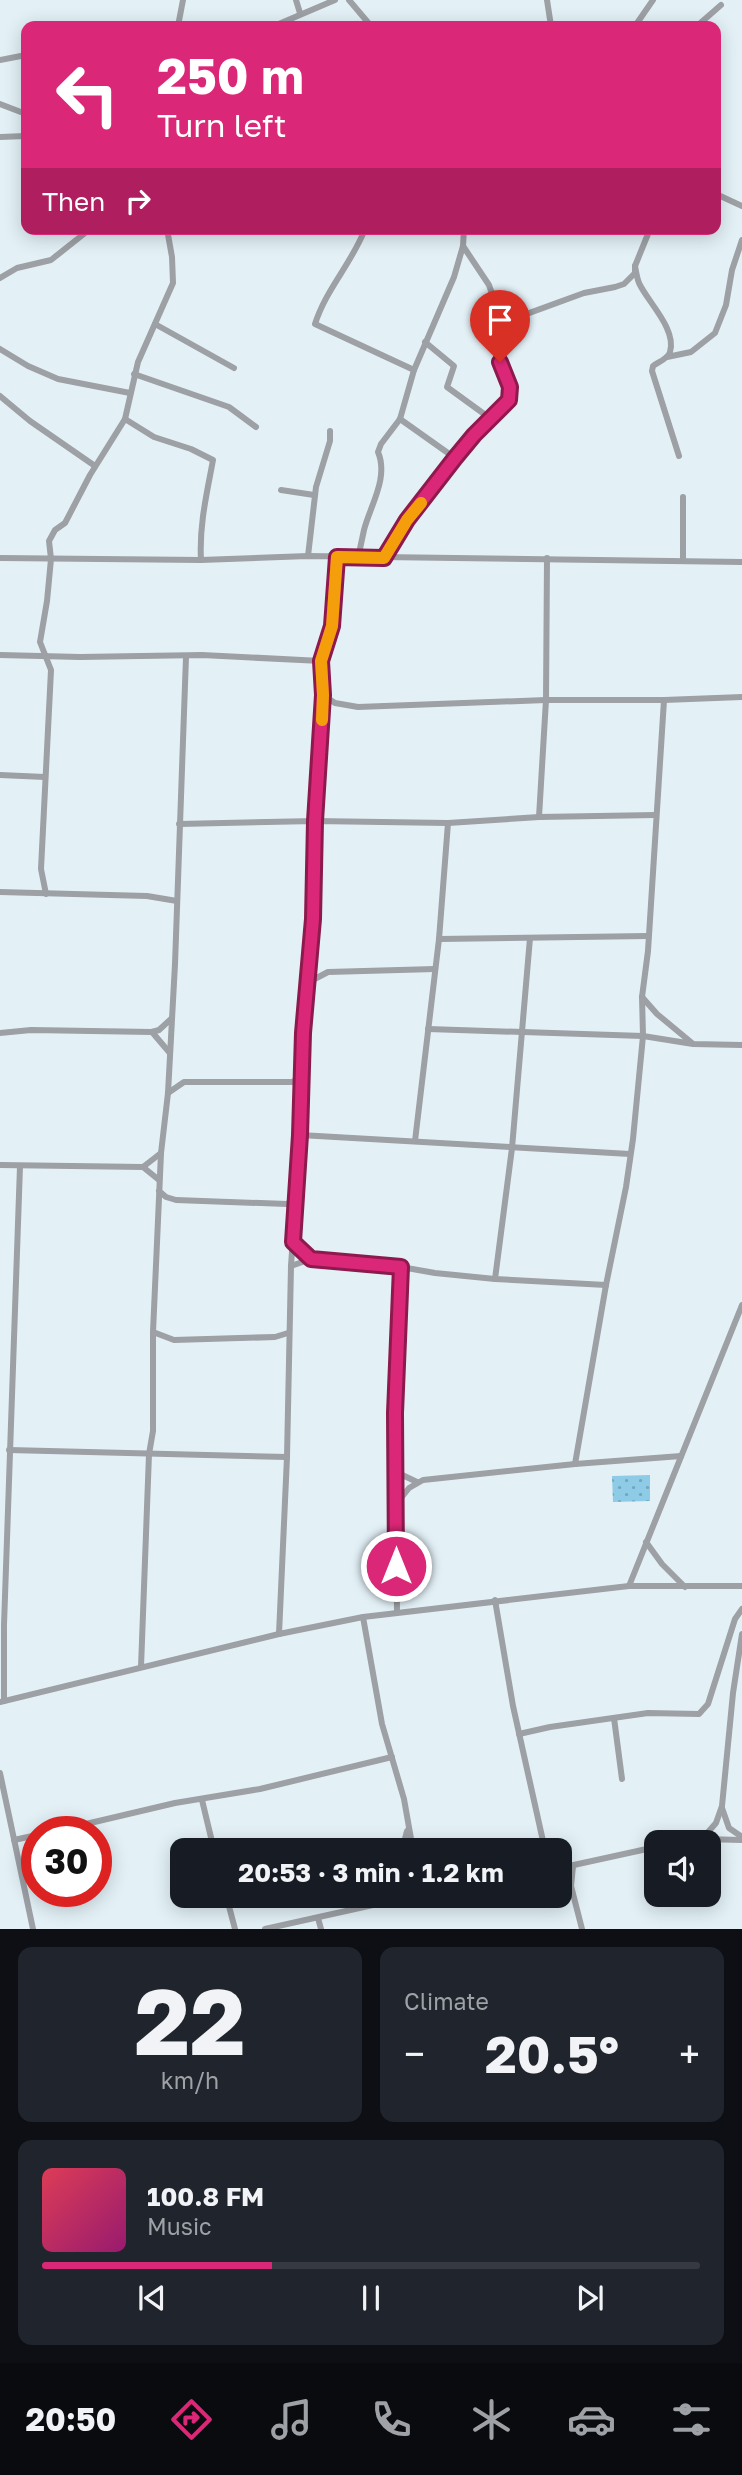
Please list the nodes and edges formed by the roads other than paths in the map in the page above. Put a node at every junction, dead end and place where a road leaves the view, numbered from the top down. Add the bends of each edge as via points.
1 (183, 0) edge
2 (296, 0) edge
3 (335, 0) edge
4 (349, 0) edge
5 (547, 0) edge
6 (653, 0) edge
7 (721, 5) dead end
8 (300, 13) junction
9 (179, 21) edge
10 (284, 21) edge
11 (367, 21) edge
12 (550, 21) edge
13 (638, 21) edge
14 (703, 21) edge
15 (21, 56) edge
16 (0, 60) edge
17 (0, 104) edge
18 (21, 112) edge
19 (21, 136) edge
20 (0, 137) edge
21 (721, 196) edge
22 (742, 206) edge
23 (82, 235) edge
24 (168, 235) edge
25 (362, 235) edge
26 (464, 235) edge
27 (648, 235) edge
28 (742, 240) edge
29 (463, 246) junction
30 (635, 266) junction
31 (0, 278) edge
32 (502, 323) junction
33 (155, 324) junction
34 (425, 342) junction
35 (0, 349) edge
36 (667, 357) junction
37 (234, 368) dead end
38 (414, 370) junction
39 (134, 374) junction
40 (130, 393) junction
41 (0, 396) edge
42 (125, 419) junction
43 (400, 419) junction
44 (491, 419) junction
45 (257, 427) dead end
46 (330, 431) dead end
47 (679, 456) dead end
48 (455, 458) junction
49 (95, 466) junction
50 (281, 490) dead end
51 (314, 495) junction
52 (683, 497) dead end
53 (308, 556) junction
54 (337, 557) junction
55 (0, 558) edge
56 (358, 558) junction
57 (384, 558) junction
58 (547, 558) junction
59 (51, 559) junction
60 (201, 560) junction
61 (683, 560) junction
62 (742, 562) edge
63 (0, 655) edge
64 (46, 656) junction
65 (186, 657) junction
66 (321, 661) junction
67 (323, 695) junction
68 (742, 697) edge
69 (546, 700) junction
70 (664, 700) junction
71 (0, 775) edge
72 (45, 777) junction
73 (656, 814) junction
74 (539, 817) junction
75 (315, 821) junction
76 (448, 823) junction
77 (179, 824) junction
78 (0, 892) edge
79 (46, 894) junction
80 (177, 901) junction
81 (649, 936) junction
82 (530, 938) junction
83 (439, 939) junction
84 (435, 969) junction
85 (307, 982) junction
86 (642, 997) junction
87 (171, 1019) junction
88 (428, 1029) junction
89 (152, 1032) junction
90 (0, 1033) edge
91 (522, 1034) junction
92 (643, 1036) junction
93 (693, 1044) junction
94 (742, 1045) edge
95 (169, 1053) junction
96 (169, 1070) junction
97 (301, 1077) junction
98 (184, 1082) junction
99 (168, 1093) junction
100 (300, 1135) junction
101 (415, 1141) junction
102 (512, 1148) junction
103 (161, 1153) junction
104 (630, 1154) junction
105 (0, 1166) edge
106 (20, 1166) junction
107 (144, 1167) junction
108 (159, 1181) junction
109 (159, 1191) junction
110 (296, 1198) junction
111 (293, 1242) junction
112 (311, 1259) junction
113 (291, 1266) junction
114 (401, 1267) junction
115 (495, 1279) junction
116 (606, 1285) junction
117 (742, 1305) edge
118 (153, 1332) junction
119 (288, 1333) junction
120 (9, 1450) junction
121 (149, 1454) junction
122 (681, 1456) junction
123 (287, 1457) junction
124 (575, 1464) junction
125 (396, 1472) junction
126 (417, 1482) junction
127 (397, 1503) junction
128 (646, 1542) junction
129 (629, 1586) junction
130 (742, 1586) edge
131 (685, 1587) junction
132 (495, 1600) junction
133 (742, 1608) edge
134 (397, 1612) junction
135 (363, 1617) junction
136 (279, 1634) junction
137 (742, 1634) edge
138 (141, 1667) junction
139 (733, 1693) junction
140 (742, 1694) edge
141 (2, 1702) edge
142 (614, 1718) junction
143 (519, 1734) junction
144 (392, 1757) junction
145 (0, 1773) edge
146 (622, 1779) dead end
147 (202, 1800) junction
148 (722, 1806) junction
149 (112, 1818) edge
150 (408, 1829) junction
151 (710, 1830) edge
152 (21, 1838) edge
153 (212, 1838) edge
154 (405, 1838) edge
155 (410, 1838) edge
156 (542, 1838) edge
157 (721, 1839) edge
158 (742, 1839) edge
159 (14, 1840) junction
160 (644, 1850) edge
161 (573, 1866) joint
162 (229, 1908) edge
163 (359, 1908) edge
164 (318, 1918) junction
165 (33, 1929) edge
166 (235, 1929) edge
167 (265, 1929) edge
168 (321, 1929) edge
169 (583, 1929) edge

1 - 9 street
2 - 8 street
3 - 8 street
4 - 11 street
5 - 12 street
6 - 13 street
7 - 14 street
8 - 10 street
15 - 16 street
17 - 18 street
19 - 20 street
21 - 22 street
23 - 31 street via 51,260 17,268
24 - 33 street via 173,282
25 - 38 street via 315,324
26 - 29 street
27 - 30 street
28 - 36 street via 715,333 691,352
29 - 32 street via 489,285
29 - 34 street
30 - 32 street via 635,273 624,284 584,293
30 - 36 street via 638,282 665,325 670,347
32 - 44 street via 499,359 511,395
33 - 37 street
33 - 39 street
34 - 38 street
34 - 44 street via 454,366 447,387
35 - 40 street via 58,379
36 - 47 street via 652,371
38 - 43 street
39 - 40 street
39 - 45 street via 229,407
40 - 42 street
41 - 49 street
42 - 49 street
42 - 60 street via 154,437 213,460 205,495
43 - 48 street
43 - 56 street via 378,452 380,484
44 - 48 street
46 - 51 street
48 - 57 street
49 - 59 street via 65,523 52,533
50 - 51 street
51 - 53 street
52 - 61 street
53 - 54 street
53 - 60 street
54 - 56 street
54 - 66 street via 332,626
55 - 59 street
56 - 57 street
57 - 58 street
58 - 61 street
58 - 69 street
59 - 60 street
59 - 64 street via 40,638
61 - 62 street
63 - 64 street
64 - 65 street
64 - 72 street via 51,678
65 - 66 street
65 - 77 street
66 - 67 street
67 - 69 street via 335,703 358,707
67 - 75 street
68 - 70 street
69 - 70 street
69 - 74 street
70 - 73 street
71 - 72 street
72 - 79 street via 41,876
73 - 74 street
73 - 81 street
74 - 76 street
75 - 76 street
75 - 77 street
75 - 85 street
76 - 83 street
77 - 80 street
78 - 79 street
79 - 80 street
80 - 87 street
81 - 82 street
81 - 86 street
82 - 83 street
82 - 91 street
83 - 84 street
84 - 85 street via 328,972
84 - 88 street
85 - 97 street
86 - 92 street
86 - 93 street
87 - 89 street
87 - 95 street
88 - 91 street
88 - 101 street
89 - 90 street
89 - 95 street
91 - 92 street
91 - 102 street
92 - 93 street
92 - 104 street
93 - 94 street
95 - 96 street
96 - 98 street
96 - 99 street
97 - 98 street via 292,1082
97 - 100 street
98 - 99 street
99 - 103 street
100 - 101 street
100 - 110 street
101 - 102 street
102 - 104 street
102 - 115 street
103 - 107 street
103 - 108 street
104 - 116 street
105 - 106 street
106 - 107 street
106 - 120 street
107 - 108 street
108 - 109 street
109 - 110 street via 176,1200 287,1204
109 - 118 street
110 - 111 street
111 - 112 street
111 - 113 street
112 - 113 street
112 - 114 street
113 - 119 street
114 - 115 street
114 - 125 street
115 - 116 street
116 - 124 street
117 - 122 street
118 - 119 street via 174,1340
118 - 121 street
119 - 123 street
120 - 121 street
120 - 141 street
121 - 123 street
121 - 138 street
122 - 124 street
122 - 128 street
123 - 136 street
124 - 126 street
125 - 126 street
125 - 127 street
126 - 127 street
127 - 134 street
128 - 129 street
128 - 131 street
129 - 131 street
129 - 132 street
130 - 131 street
132 - 134 street
132 - 143 street
133 - 142 street via 704,1710 692,1715 648,1713
134 - 135 street
135 - 136 street
135 - 144 street
136 - 138 street
137 - 139 street
138 - 141 street
139 - 140 street
139 - 148 street
142 - 143 street
142 - 146 street
143 - 156 street
144 - 147 street
144 - 150 street
145 - 159 street
147 - 149 street
147 - 153 street
148 - 151 street
148 - 158 street via 729,1828
150 - 154 street
150 - 155 street
152 - 159 street
157 - 158 street
159 - 165 street
160 - 161 street
161 - 169 street via 571,1886
162 - 166 street
163 - 164 street
164 - 167 street
164 - 168 street

